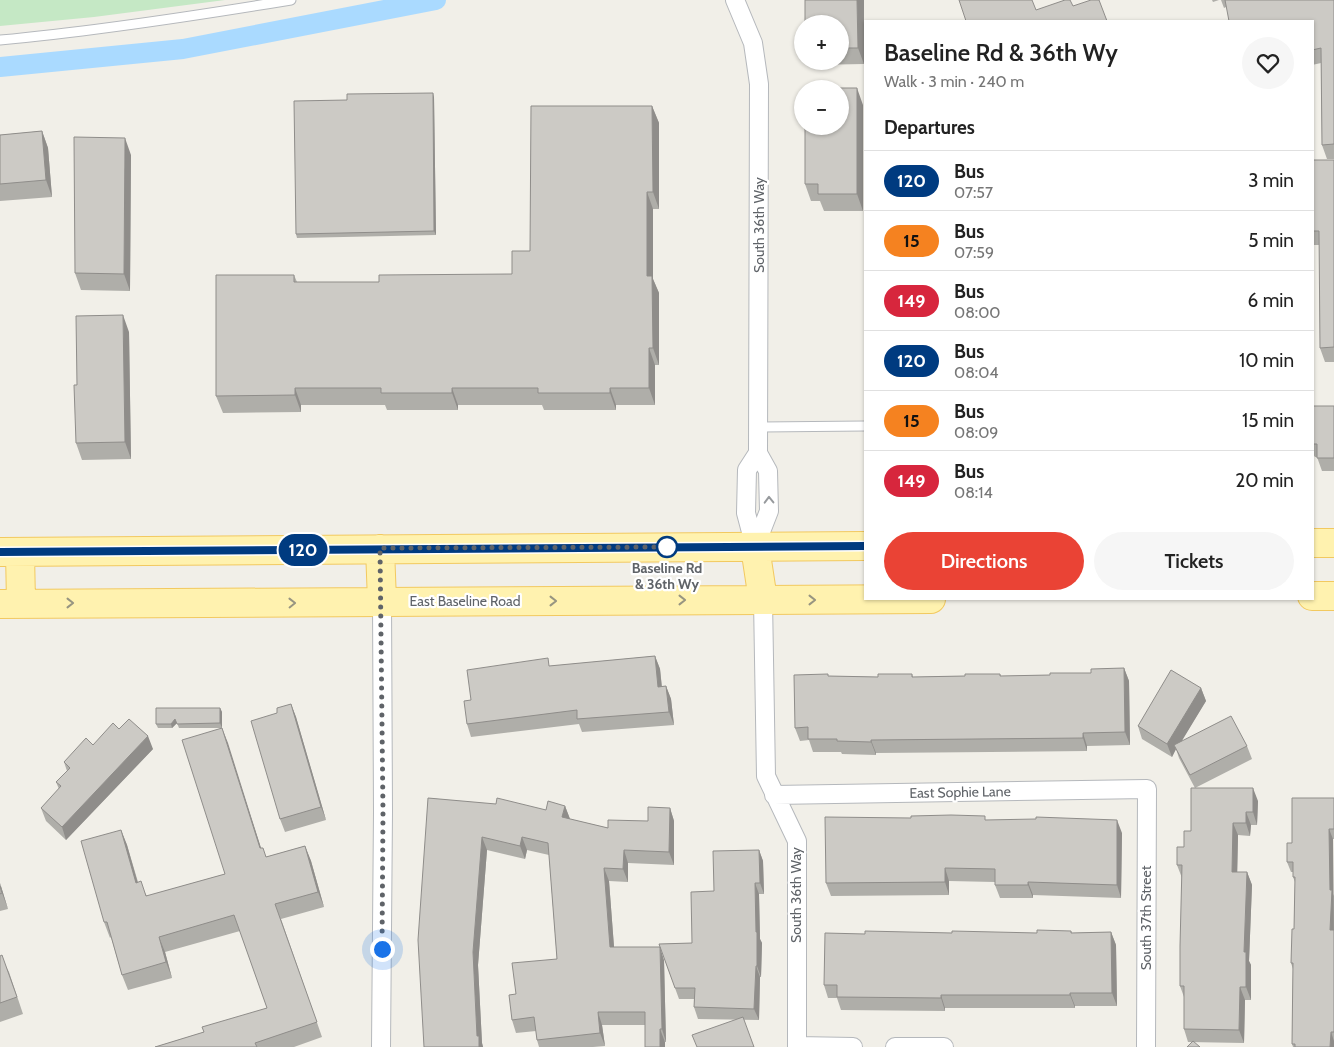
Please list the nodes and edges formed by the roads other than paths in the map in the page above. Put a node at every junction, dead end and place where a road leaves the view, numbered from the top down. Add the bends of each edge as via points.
1 (291, 0) edge
2 (735, 0) edge
3 (0, 40) edge
4 (864, 426) edge
5 (759, 427) junction
6 (1314, 543) edge
7 (1334, 543) edge
8 (864, 546) edge
9 (755, 547) junction
10 (380, 548) junction
11 (10, 552) edge
12 (1314, 596) edge
13 (1334, 596) edge
14 (864, 599) edge
15 (763, 600) junction
16 (382, 602) junction
17 (10, 604) edge
18 (1146, 789) joint
19 (774, 796) junction
20 (797, 1046) edge
21 (381, 1047) edge
22 (853, 1047) edge
23 (895, 1047) edge
24 (902, 1047) edge
25 (944, 1047) edge
26 (1146, 1047) edge

1 - 3 lane via 154,23
2 - 5 street, South 36th Way via 752,43 758,84
4 - 5 lane
5 - 9 street, South 36th Way via 758,454 747,470 746,513
6 - 7 main road
8 - 9 main road
9 - 10 main road
9 - 15 main road
10 - 11 main road
10 - 16 main road
11 - 17 main road
12 - 13 main road
15 -> 14 main road, East Baseline Road
16 -> 15 main road, East Baseline Road
15 - 19 street, South 36th Way via 766,776
17 -> 16 main road, East Baseline Road
16 - 21 street
18 - 19 street, East Sophie Lane
18 - 26 street, South 37th Street
19 - 20 street, South 36th Way via 797,842
20 - 22 street
23 - 24 street
24 - 25 street

